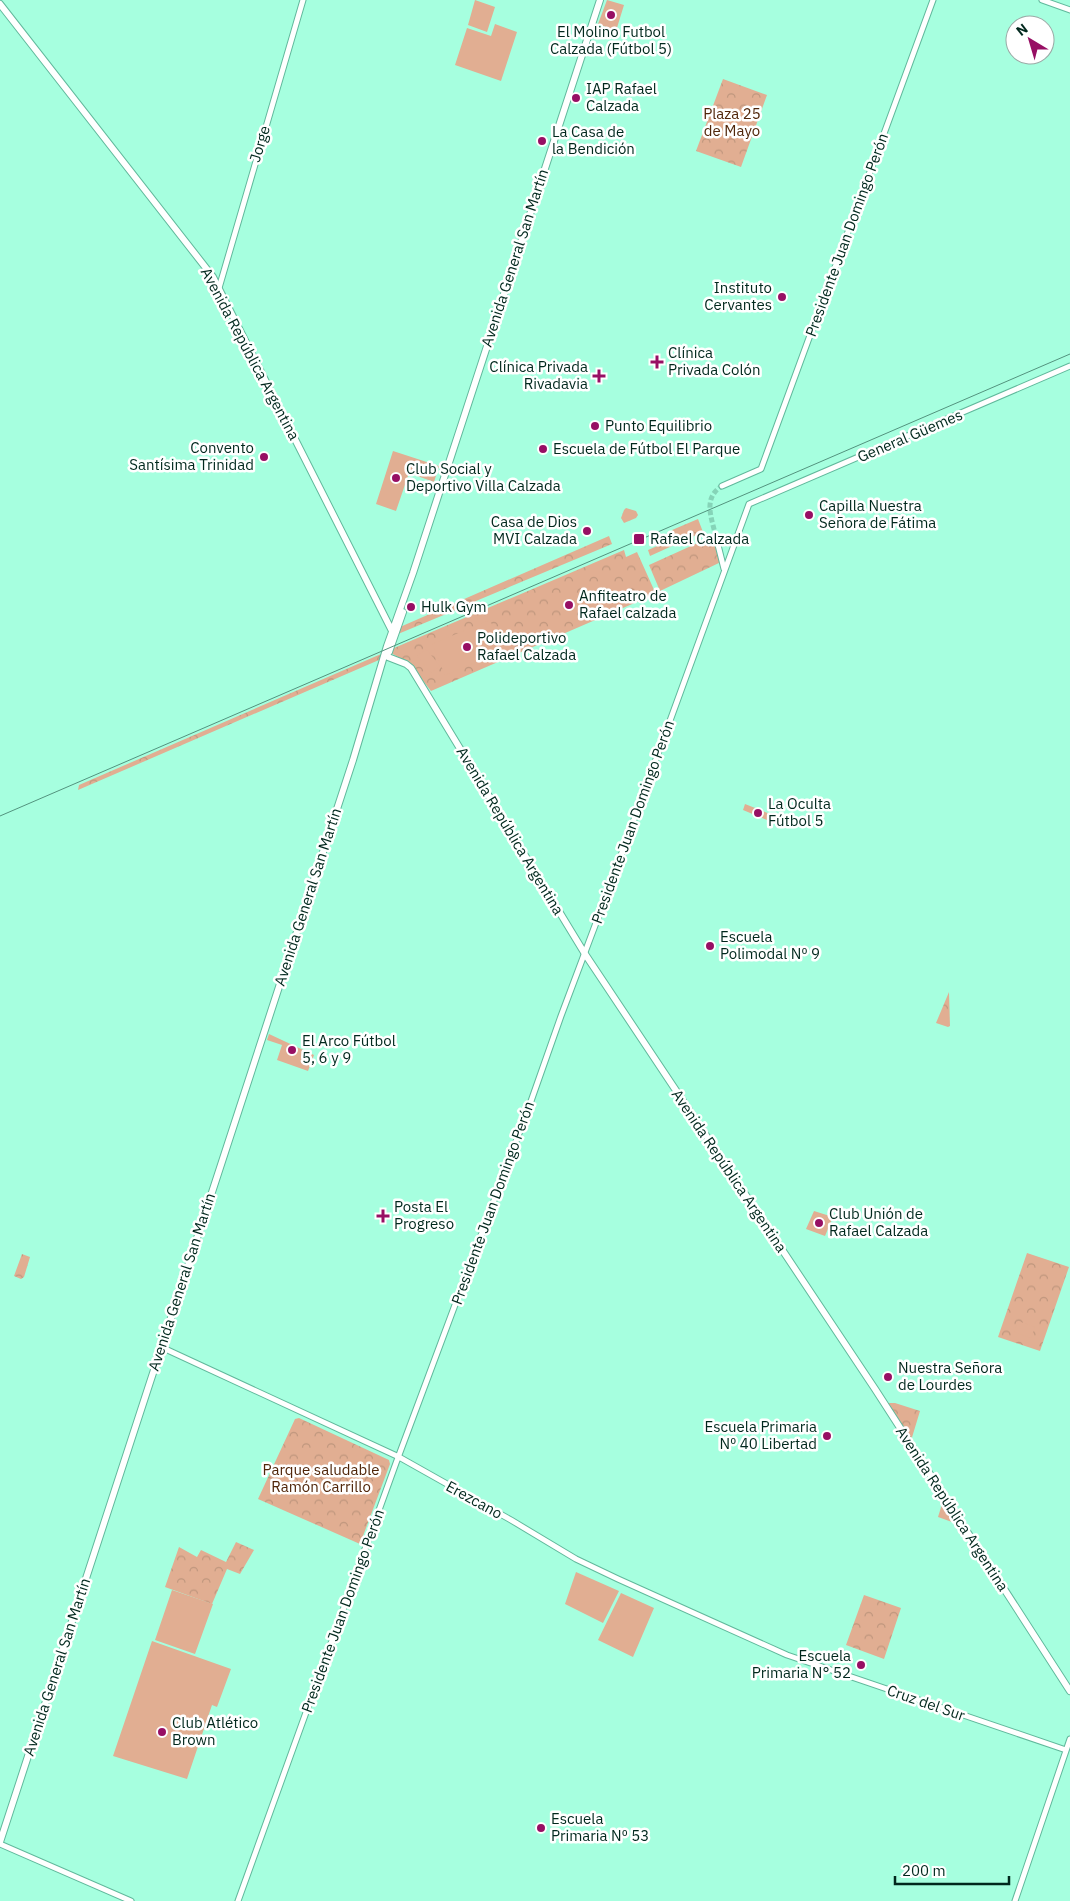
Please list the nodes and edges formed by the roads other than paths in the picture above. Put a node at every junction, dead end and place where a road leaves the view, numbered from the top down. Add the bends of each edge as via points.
1 (303, 0) edge
2 (600, 0) edge
3 (933, 0) edge
4 (1042, 0) edge
5 (0, 4) edge
6 (1070, 10) edge
7 (219, 288) junction
8 (1070, 366) edge
9 (722, 486) tunnel mouth
10 (748, 504) joint
11 (716, 537) tunnel mouth
12 (724, 569) junction
13 (413, 573) junction
14 (392, 631) junction
15 (388, 657) junction
16 (365, 722) junction
17 (585, 954) junction
18 (160, 1347) junction
19 (398, 1457) junction
20 (787, 1655) joint
21 (1070, 1691) edge
22 (1070, 1739) edge
23 (1066, 1750) junction
24 (0, 1843) edge
25 (131, 1901) edge
26 (238, 1901) edge
27 (1015, 1901) edge

1 - 7 street, Jorge
2 - 13 main road, Avenida General San Martín
3 - 9 street, Presidente Juan Domingo Perón via 761,469
4 - 6 street
5 - 7 main road, Avenida República Argentina via 176,228
7 - 14 main road, Avenida República Argentina
8 - 10 street, General Güemes
10 - 12 street, Presidente Juan Domingo Perón
11 - 12 street
12 - 17 street, Presidente Juan Domingo Perón
13 - 14 main road, Avenida General San Martín
13 - 15 main road, Avenida General San Martín
14 - 16 main road, Avenida General San Martín
15 - 16 main road, Avenida General San Martín
15 - 17 main road, Avenida República Argentina via 411,668
16 - 18 main road, Avenida General San Martín
17 - 19 street, Presidente Juan Domingo Perón
17 - 21 main road, Avenida República Argentina via 875,1389
18 - 19 street, Erezcano
18 - 24 main road, Avenida General San Martín
19 - 20 street, Erezcano via 576,1559
19 - 26 street, Presidente Juan Domingo Perón
20 - 23 street, Cruz del Sur
22 - 23 street
23 - 27 street
24 - 25 street

